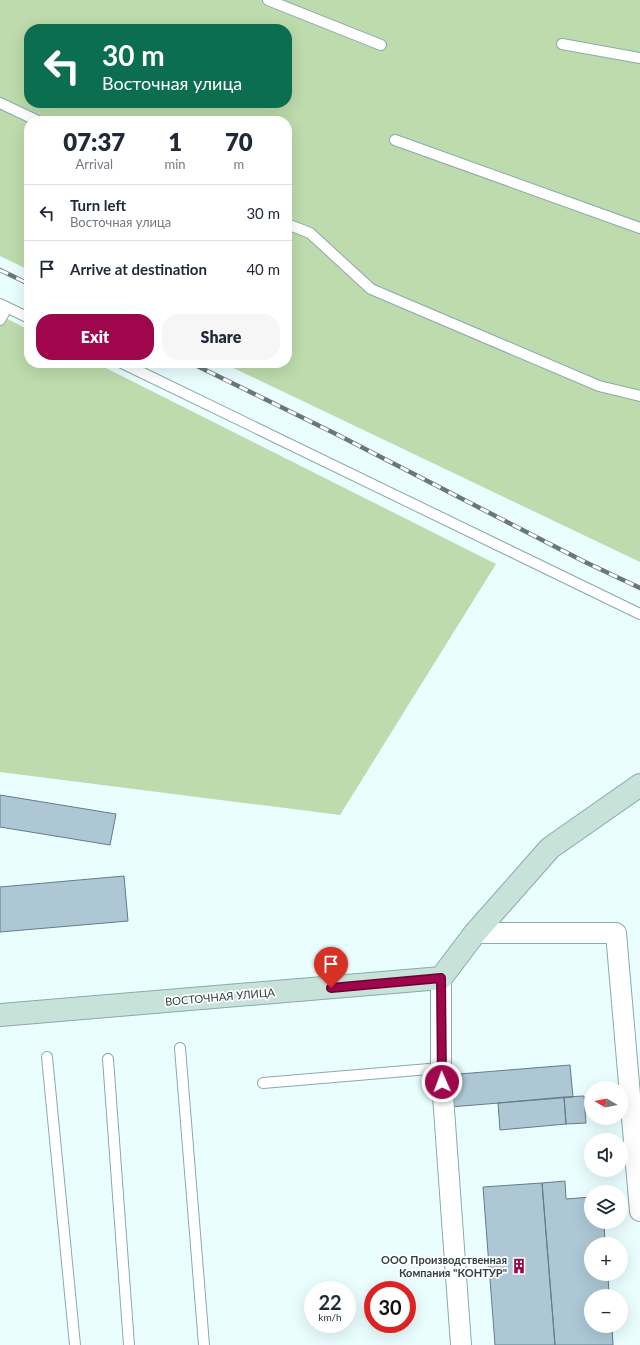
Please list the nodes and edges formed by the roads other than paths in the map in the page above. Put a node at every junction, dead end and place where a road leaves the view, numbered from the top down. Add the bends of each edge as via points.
1 (268, 0) edge
2 (562, 44) dead end
3 (381, 45) dead end
4 (640, 58) edge
5 (0, 103) edge
6 (27, 116) edge
7 (394, 140) dead end
8 (292, 226) edge
9 (640, 228) edge
10 (3, 306) edge
11 (24, 316) edge
12 (0, 320) edge
13 (132, 368) edge
14 (640, 396) edge
15 (640, 614) edge
16 (640, 786) edge
17 (475, 933) junction
18 (441, 978) junction
19 (0, 1015) edge
20 (180, 1048) dead end
21 (47, 1057) dead end
22 (108, 1059) dead end
23 (441, 1068) junction
24 (263, 1083) dead end
25 (640, 1211) edge
26 (75, 1345) edge
27 (129, 1345) edge
28 (204, 1345) edge
29 (461, 1345) edge

1 - 3 lane
2 - 4 lane
5 - 6 lane
7 - 9 lane
8 - 14 lane via 310,233 371,289 599,386
10 - 11 lane
10 - 12 lane
13 - 15 lane
16 - 17 street via 550,848
17 - 18 street
17 - 25 street via 616,934
18 - 19 street, ВОСТОЧНАЯ УЛИЦА
18 - 23 street
20 - 28 lane
21 - 26 lane
22 - 27 lane
23 - 24 lane
23 - 29 street

